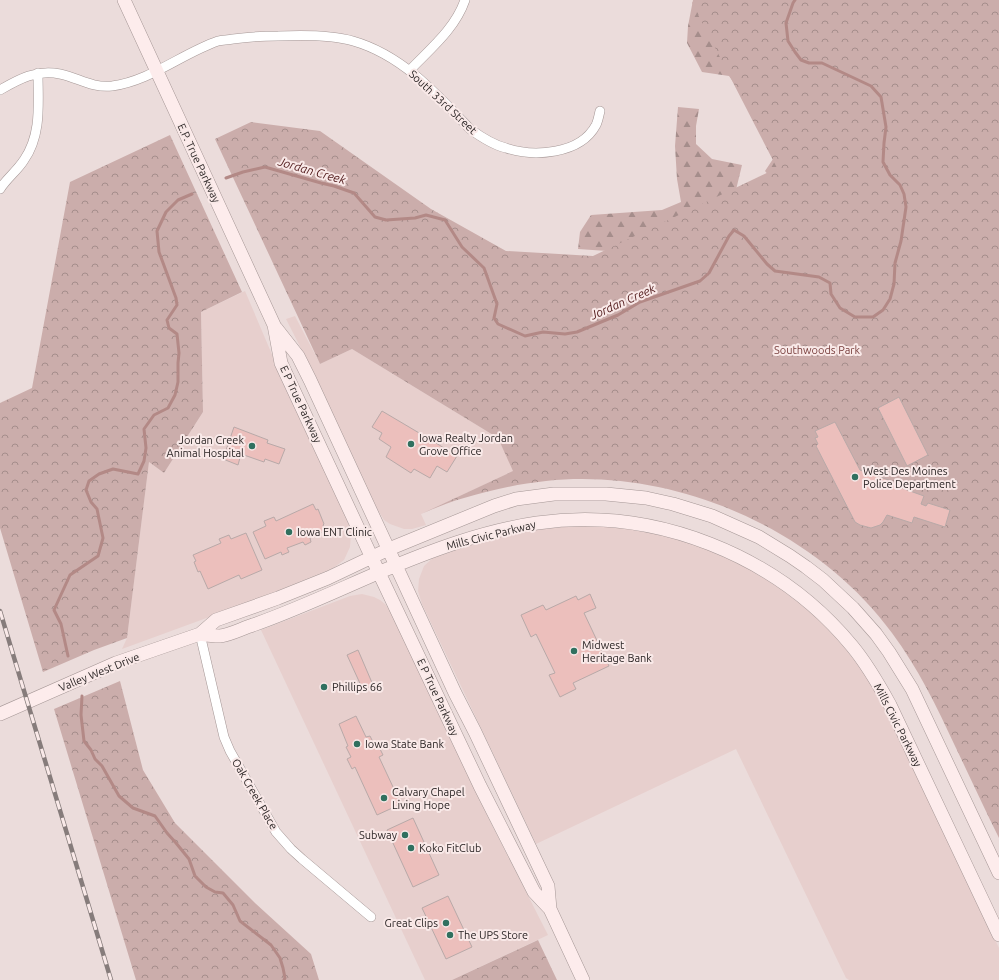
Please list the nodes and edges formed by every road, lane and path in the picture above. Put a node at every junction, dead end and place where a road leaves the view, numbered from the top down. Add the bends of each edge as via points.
1 (124, 0) edge
2 (465, 0) edge
3 (156, 70) junction
4 (410, 70) junction
5 (38, 73) junction
6 (0, 90) edge
7 (600, 111) dead end
8 (0, 189) edge
9 (274, 325) junction
10 (389, 549) junction
11 (372, 558) junction
12 (395, 566) junction
13 (379, 572) junction
14 (200, 634) junction
15 (0, 714) edge
16 (999, 873) edge
17 (550, 909) junction
18 (371, 917) dead end
19 (999, 935) edge
20 (583, 980) edge

1 - 3 main road, E.P. True Parkway
2 - 4 street via 453,25
3 - 4 street, South 33rd Street via 219,41 254,36 338,38 383,53
3 - 5 street, South 33rd Street via 135,80 112,86 98,86 60,74
3 - 9 main road, E.P. True Parkway
4 - 7 street, South 33rd Street via 470,129 507,149 538,153 575,145 587,137 596,125
5 - 6 street
5 - 8 street via 36,138 23,162
9 - 10 main road, E P True Parkway via 298,356
9 - 11 main road, E P True Parkway via 281,363
10 - 11 main road, Valley West Drive
10 - 12 main road, E P True Parkway
10 - 16 main road, Mills Civic Parkway via 494,506 516,499 554,494 606,494 646,498 719,519 759,537 823,580 853,608 889,652 912,689
11 - 13 main road, E P True Parkway
11 - 14 main road, Valley West Drive via 320,581 216,620
12 - 13 main road, Valley West Drive
12 - 17 main road, E P True Parkway via 548,886
12 - 19 main road, Mills Civic Parkway via 446,546 516,526 561,520 593,520 656,527 690,536 728,551 776,578 830,622 880,686
13 - 14 main road, Valley West Drive via 228,634
13 - 17 main road, E P True Parkway via 480,786 534,892
14 - 15 main road, Valley West Drive via 116,664
14 - 18 street, Oak Creek Place via 227,744 276,832 302,859
17 - 20 main road, E P True Parkway

